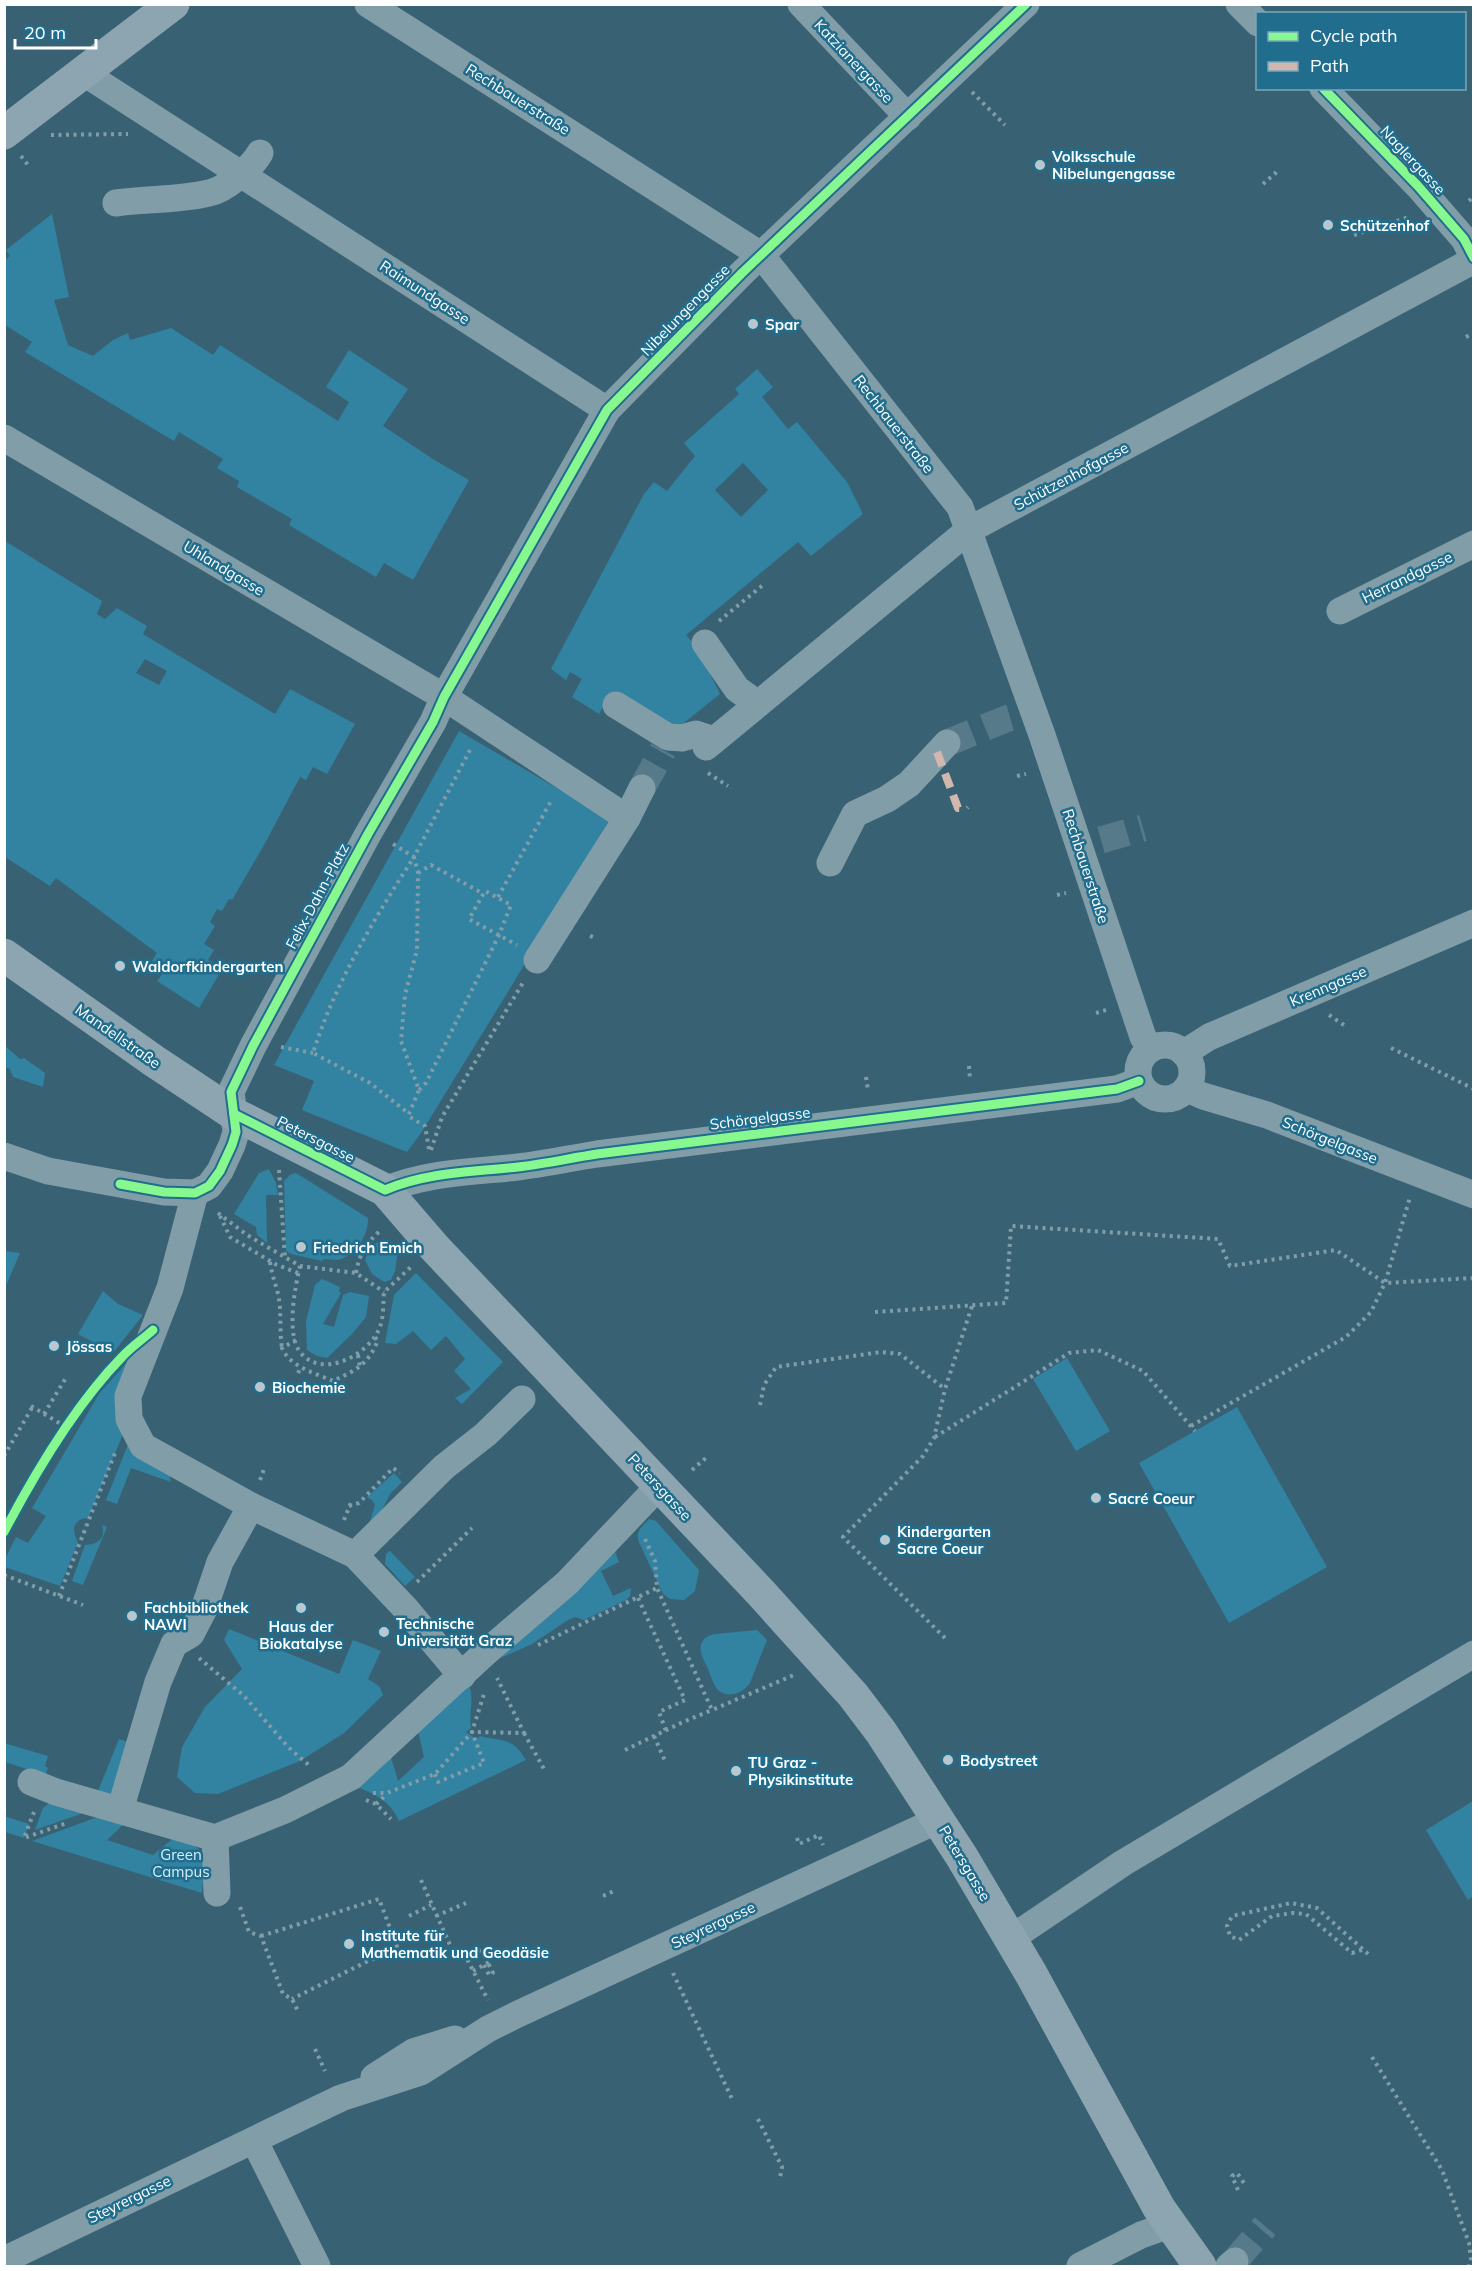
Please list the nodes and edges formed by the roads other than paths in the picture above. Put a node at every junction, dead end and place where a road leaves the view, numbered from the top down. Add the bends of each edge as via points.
1 (173, 4) edge
2 (368, 4) edge
3 (801, 4) edge
4 (1026, 4) edge
5 (1239, 4) edge
6 (1256, 22) edge
7 (84, 73) junction
8 (1325, 90) edge
9 (908, 117) junction
10 (4, 134) edge
11 (260, 153) dead end
12 (242, 174) junction
13 (116, 202) dead end
14 (760, 255) junction
15 (1473, 259) edge
16 (607, 411) junction
17 (4, 438) edge
18 (969, 530) junction
19 (1473, 544) edge
20 (1340, 611) dead end
21 (705, 643) dead end
22 (444, 698) junction
23 (758, 704) junction
24 (616, 705) dead end
25 (947, 743) tunnel mouth
26 (642, 788) tunnel mouth
27 (627, 818) junction
28 (830, 862) dead end
29 (1473, 923) edge
30 (4, 955) edge
31 (537, 960) road end
32 (1150, 1049) junction
33 (1184, 1053) junction
34 (1139, 1081) junction
35 (1187, 1089) junction
36 (234, 1114) junction
37 (4, 1156) edge
38 (385, 1190) junction
39 (195, 1193) junction
40 (1473, 1195) edge
41 (522, 1399) dead end
42 (658, 1486) junction
43 (251, 1506) junction
44 (355, 1555) junction
45 (1473, 1654) edge
46 (462, 1676) junction
47 (31, 1782) dead end
48 (120, 1810) junction
49 (938, 1820) junction
50 (215, 1838) junction
51 (227, 1897) road end
52 (1010, 1939) junction
53 (254, 2140) junction
54 (1169, 2225) junction
55 (4, 2260) edge
56 (317, 2266) edge
57 (1080, 2266) edge
58 (1200, 2266) edge

1 - 7 main road
2 - 14 street, Rechbauerstraße
3 - 9 street, Katzianergasse
4 - 9 street, Nibelungengasse
5 - 6 street
7 - 10 main road
7 - 12 street, Raimundgasse
8 - 15 street, Naglergasse via 1418,186 1464,239
9 - 14 street, Nibelungengasse
11 - 12 street
12 - 13 street via 212,193
12 - 16 street, Raimundgasse
14 - 16 street, Nibelungengasse
14 - 18 street, Rechbauerstraße via 960,507
15 - 18 street, Schützenhofgasse
16 - 22 street, Nibelungengasse
17 - 22 street, Uhlandgasse
18 - 23 street, Schützenhofgasse
18 - 32 street, Rechbauerstraße via 1042,735 1090,844 1143,1037
19 - 20 street, Herrandgasse
21 - 23 street via 737,689
22 - 27 street
22 - 36 street, Felix-Dahn-Platz via 253,1046 231,1092
23 - 24 street, Schützenhofgasse via 709,753 696,734 668,737
25 - 28 street via 909,784 855,814
26 - 27 street
27 - 31 street
29 - 33 street, Krenngasse via 1209,1037
30 - 36 main road, Mandellstraße
32 - 33 street via 1168,1045
32 - 34 street via 1139,1063
33 - 35 street via 1192,1070
34 - 35 street via 1151,1096 1161,1099
34 - 38 street, Schörgelgasse via 1117,1089 430,1176
35 - 40 street, Schörgelgasse via 1267,1115
36 - 38 main road, Petersgasse
36 - 39 street via 236,1132 220,1171 209,1186
37 - 39 street via 48,1171 164,1192
38 - 42 main road, Petersgasse
39 - 43 street via 170,1288 128,1396 129,1419 143,1446
41 - 44 street via 444,1467
42 - 46 street via 488,1661
42 - 49 main road, Petersgasse via 853,1695
43 - 44 street
43 - 48 street via 220,1562 192,1634 175,1644 158,1682
44 - 46 street
45 - 52 street via 1123,1863
46 - 50 street via 351,1777 343,1789
47 - 48 street
48 - 50 street
49 - 52 main road, Petersgasse
49 - 53 street, Steyrergasse via 489,2016 413,2052 341,2098
50 - 51 street
52 - 54 main road, Petersgasse
53 - 55 street, Steyrergasse
53 - 56 street
54 - 57 street
54 - 58 main road, Petersgasse

